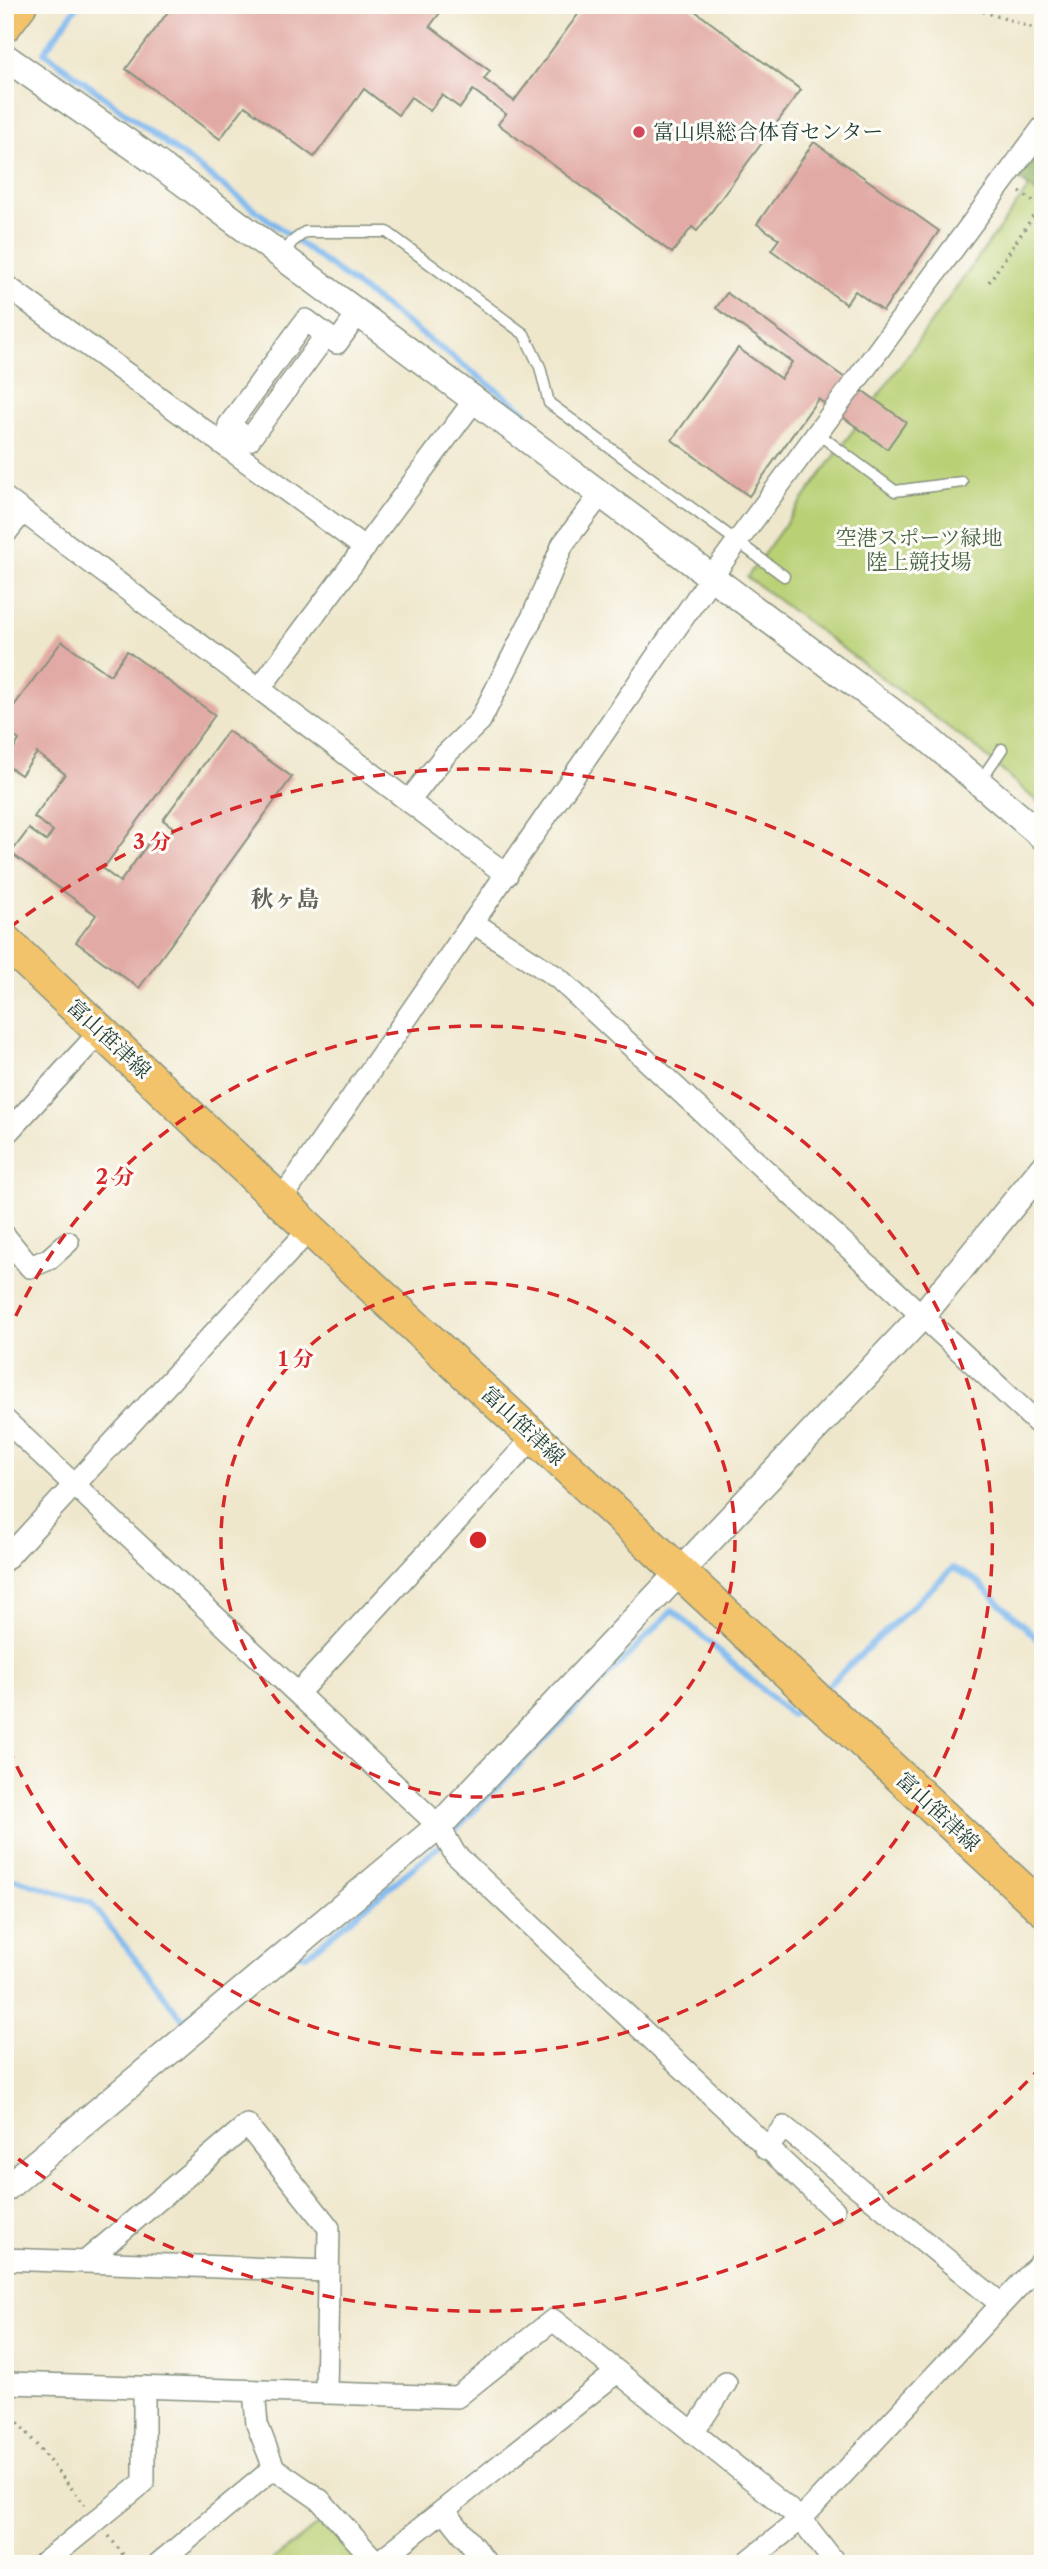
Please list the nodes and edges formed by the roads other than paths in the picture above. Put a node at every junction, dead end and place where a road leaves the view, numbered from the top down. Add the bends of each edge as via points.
1 (20, 5) edge
2 (5, 25) edge
3 (5, 57) edge
4 (1043, 127) edge
5 (286, 250) junction
6 (5, 285) edge
7 (357, 314) junction
8 (474, 402) junction
9 (817, 433) junction
10 (235, 440) junction
11 (962, 482) dead end
12 (601, 494) junction
13 (5, 498) edge
14 (23, 510) junction
15 (5, 534) edge
16 (739, 540) junction
17 (365, 548) junction
18 (712, 576) junction
19 (784, 576) dead end
20 (260, 688) junction
21 (1002, 749) dead end
22 (980, 781) junction
23 (409, 801) junction
24 (1043, 837) edge
25 (507, 875) junction
26 (474, 923) junction
27 (5, 941) edge
28 (101, 1031) junction
29 (5, 1135) edge
30 (1043, 1168) edge
31 (281, 1200) junction
32 (310, 1229) junction
33 (5, 1236) edge
34 (68, 1242) dead end
35 (922, 1316) junction
36 (5, 1420) edge
37 (1043, 1428) edge
38 (534, 1437) junction
39 (75, 1485) junction
40 (5, 1560) edge
41 (679, 1571) junction
42 (298, 1693) junction
43 (439, 1826) junction
44 (1043, 1909) edge
45 (766, 2149) junction
46 (5, 2189) edge
47 (834, 2210) dead end
48 (5, 2259) edge
49 (1043, 2260) edge
50 (86, 2261) junction
51 (328, 2271) junction
52 (1001, 2304) junction
53 (617, 2372) junction
54 (8, 2383) dead end
55 (726, 2383) dead end
56 (144, 2387) junction
57 (254, 2391) junction
58 (326, 2393) junction
59 (693, 2432) junction
60 (274, 2468) junction
61 (444, 2510) junction
62 (801, 2519) junction
63 (43, 2564) edge
64 (158, 2564) edge
65 (487, 2564) edge
66 (745, 2564) edge
67 (836, 2564) edge

1 - 2 main road
3 - 5 street
4 - 9 street via 968,220
5 - 7 street
5 - 16 lane via 302,235 387,232 524,334 540,367 549,403
6 - 10 street
7 - 8 street
7 - 10 street via 337,343 306,320 229,425
8 - 12 street
8 - 17 street
9 - 11 lane via 895,491
9 - 16 street
10 - 17 street
12 - 18 street
12 - 23 street via 563,544 480,721 445,755
13 - 14 street
14 - 15 street
14 - 20 street
16 - 18 street
16 - 19 lane
17 - 20 street
18 - 22 street
18 - 25 street
20 - 23 street
21 - 22 lane
22 - 24 street
23 - 25 street
25 - 26 street
26 - 31 street
26 - 35 street via 558,978
27 - 28 main road, 富山笹津線
28 - 29 street
28 - 31 main road, 富山笹津線
30 - 35 street
31 - 32 main road, 富山笹津線
32 - 38 main road, 富山笹津線
32 - 39 street
33 - 34 street via 30,1266 49,1259
35 - 37 street
35 - 41 street
36 - 39 street
38 - 41 main road, 富山笹津線
38 - 42 street
39 - 40 street
39 - 42 street
41 - 43 street
41 - 44 main road, 富山笹津線
42 - 43 street
43 - 45 street via 455,1854
43 - 46 street
45 - 47 street
45 - 52 street via 784,2127
48 - 50 street
49 - 52 street
50 - 51 street
50 - 51 street via 247,2125 329,2228
51 - 58 street
52 - 62 street
53 - 58 street via 553,2320 457,2397
53 - 59 street
53 - 61 street
54 - 56 street
55 - 59 street
56 - 57 street
56 - 63 street via 144,2482
57 - 58 street
57 - 60 street via 257,2424
59 - 62 street
60 - 61 street via 320,2500 377,2563
60 - 64 street
61 - 65 street
62 - 66 street
62 - 67 street

